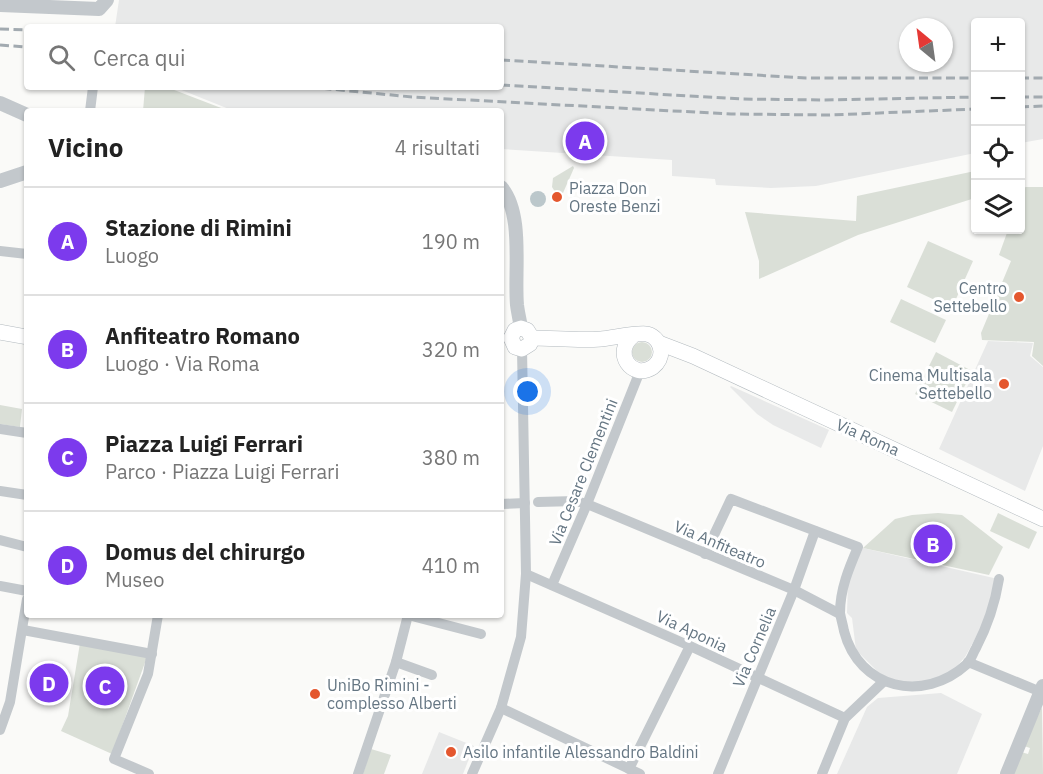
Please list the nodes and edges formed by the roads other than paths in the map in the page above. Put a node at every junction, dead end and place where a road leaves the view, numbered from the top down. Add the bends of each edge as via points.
1 (107, 0) edge
2 (0, 5) edge
3 (93, 90) edge
4 (0, 103) edge
5 (90, 108) edge
6 (0, 113) edge
7 (24, 114) edge
8 (24, 123) edge
9 (23, 176) edge
10 (0, 181) edge
11 (504, 192) edge
12 (504, 199) edge
13 (512, 209) junction
14 (0, 251) edge
15 (24, 254) edge
16 (0, 332) edge
17 (24, 336) edge
18 (633, 336) junction
19 (517, 338) edge
20 (599, 339) junction
21 (658, 343) junction
22 (624, 356) junction
23 (693, 356) junction
24 (659, 360) junction
25 (640, 370) junction
26 (0, 429) edge
27 (24, 433) edge
28 (0, 491) edge
29 (24, 495) edge
30 (538, 502) dead end
31 (525, 503) junction
32 (504, 504) edge
33 (587, 504) junction
34 (1043, 519) edge
35 (815, 531) junction
36 (0, 540) edge
37 (24, 546) edge
38 (705, 554) junction
39 (526, 574) junction
40 (999, 579) dead end
41 (552, 585) junction
42 (0, 586) edge
43 (24, 590) edge
44 (794, 590) junction
45 (840, 614) junction
46 (25, 618) edge
47 (158, 618) edge
48 (407, 618) edge
49 (420, 618) edge
50 (23, 630) junction
51 (482, 634) dead end
52 (690, 646) junction
53 (152, 654) junction
54 (396, 662) junction
55 (968, 662) junction
56 (432, 675) dead end
57 (757, 678) junction
58 (883, 682) junction
59 (1042, 689) edge
60 (501, 708) junction
61 (845, 718) junction
62 (0, 730) edge
63 (634, 772) edge
64 (149, 774) edge
65 (358, 774) edge
66 (472, 774) edge
67 (718, 774) edge
68 (822, 774) edge
69 (1007, 774) edge

1 - 2 street via 99,9
3 - 5 street
4 - 7 street
6 - 8 street
9 - 10 street
11 - 13 street
12 - 13 street
13 - 19 street
14 - 15 street
16 - 17 main road
18 - 20 main road
18 - 21 main road via 645,333
18 - 22 main road via 625,344
19 - 20 main road
19 - 31 street
20 - 22 main road via 615,346
21 - 23 main road, Via Roma
21 - 24 main road
22 - 25 main road via 629,366
23 - 24 main road
23 - 34 main road, Via Roma
24 - 25 main road via 651,368
25 - 33 street, Via Cesare Clementini
26 - 27 street
28 - 29 street
30 - 33 street, Via Anfiteatro
31 - 32 street
31 - 39 street
33 - 38 street, Via Anfiteatro
33 - 41 street, Via Cesare Clementini
35 - 38 street via 731,499
35 - 44 street, Via Cornelia
35 - 45 street via 858,547 844,578
36 - 37 street
38 - 44 street, Via Anfiteatro
39 - 41 street, Via Aponia
39 - 60 street via 521,637
40 - 55 street via 994,607
41 - 52 street, Via Aponia
42 - 43 street
44 - 45 street, Via Anfiteatro
44 - 57 street, Via Cornelia
45 - 58 street via 853,656
46 - 50 street
47 - 53 street
48 - 54 street
49 - 51 street
50 - 53 street
50 - 62 street
52 - 57 street, Via Aponia
52 - 63 street
53 - 64 street via 114,759
54 - 56 street
54 - 65 street
55 - 58 street via 933,685
55 - 59 street
57 - 61 street, Via Aponia
57 - 67 street, Via Cornelia
58 - 61 street
59 - 69 street
60 - 63 street
60 - 66 street
61 - 68 street

